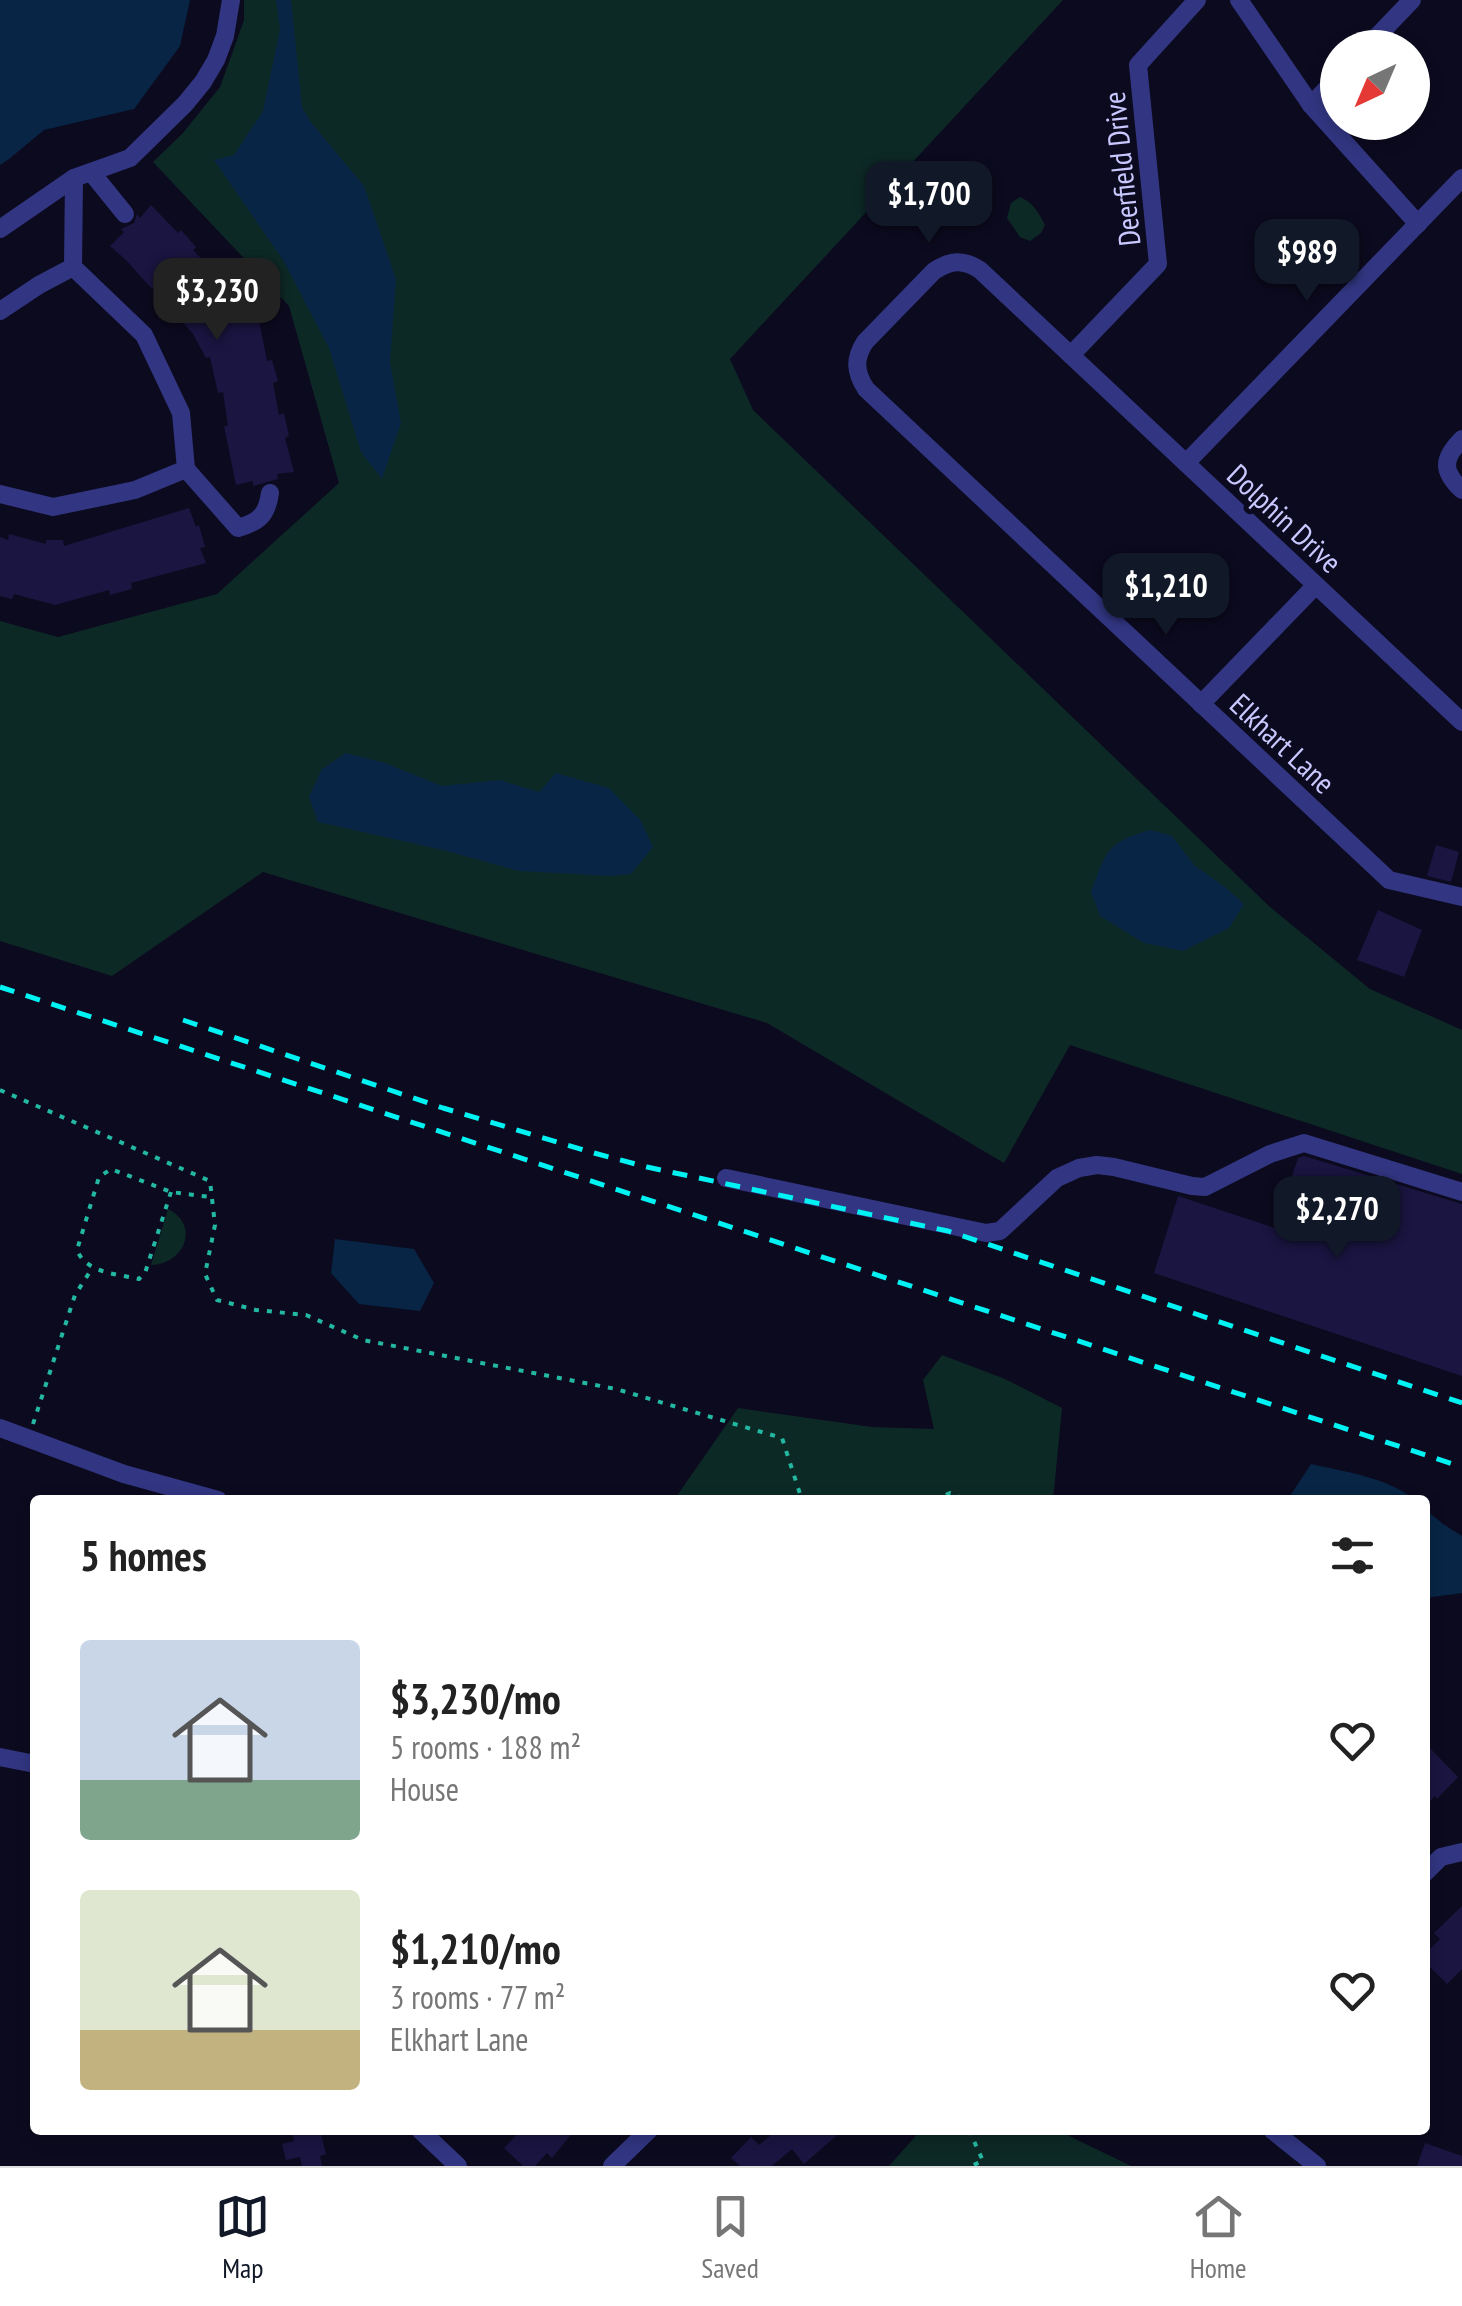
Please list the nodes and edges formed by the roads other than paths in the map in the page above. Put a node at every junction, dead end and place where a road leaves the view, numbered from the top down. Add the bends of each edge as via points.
1 (231, 0) edge
2 (1197, 0) edge
3 (1238, 0) edge
4 (1412, 0) edge
5 (1383, 30) edge
6 (1320, 96) edge
7 (1311, 105) junction
8 (83, 175) junction
9 (1462, 178) edge
10 (126, 214) dead end
11 (1418, 224) junction
12 (0, 229) edge
13 (73, 267) junction
14 (0, 311) edge
15 (1070, 355) junction
16 (1462, 439) edge
17 (1186, 463) junction
18 (186, 468) junction
19 (1458, 486) edge
20 (270, 493) dead end
21 (0, 494) edge
22 (1316, 585) junction
23 (1201, 704) junction
24 (1462, 722) edge
25 (1462, 897) edge
26 (726, 1178) dead end
27 (1462, 1192) edge
28 (0, 1428) edge
29 (200, 1495) edge
30 (0, 1757) edge
31 (30, 1763) edge
32 (1462, 1852) edge
33 (1430, 1868) edge
34 (425, 2135) edge
35 (644, 2135) edge
36 (1278, 2135) edge
37 (458, 2166) edge
38 (612, 2166) edge
39 (1316, 2166) edge

1 - 8 street via 216,60 185,104 130,158
2 - 15 street, Deerfield Drive via 1138,65 1158,264
3 - 7 street
4 - 5 street
6 - 7 street
7 - 11 street
8 - 10 street
8 - 12 street
8 - 13 street
9 - 11 street
11 - 17 street
13 - 14 street
13 - 18 street via 144,335 181,414
15 - 17 street, Dolphin Drive
15 - 23 street, Elkhart Lane via 980,270 957,261 934,271 865,342 856,364 866,388
16 - 19 street via 1446,466
17 - 22 street, Dolphin Drive
18 - 20 street via 238,528 267,509
18 - 21 street via 135,490 53,507
22 - 23 street
22 - 24 street, Dolphin Drive
23 - 25 street, Elkhart Lane via 1388,880
26 - 27 street via 986,1233 1000,1231 1056,1178 1078,1168 1114,1168 1205,1187 1304,1143
28 - 29 street
30 - 31 street
32 - 33 street
34 - 37 street
35 - 38 street
36 - 39 street

